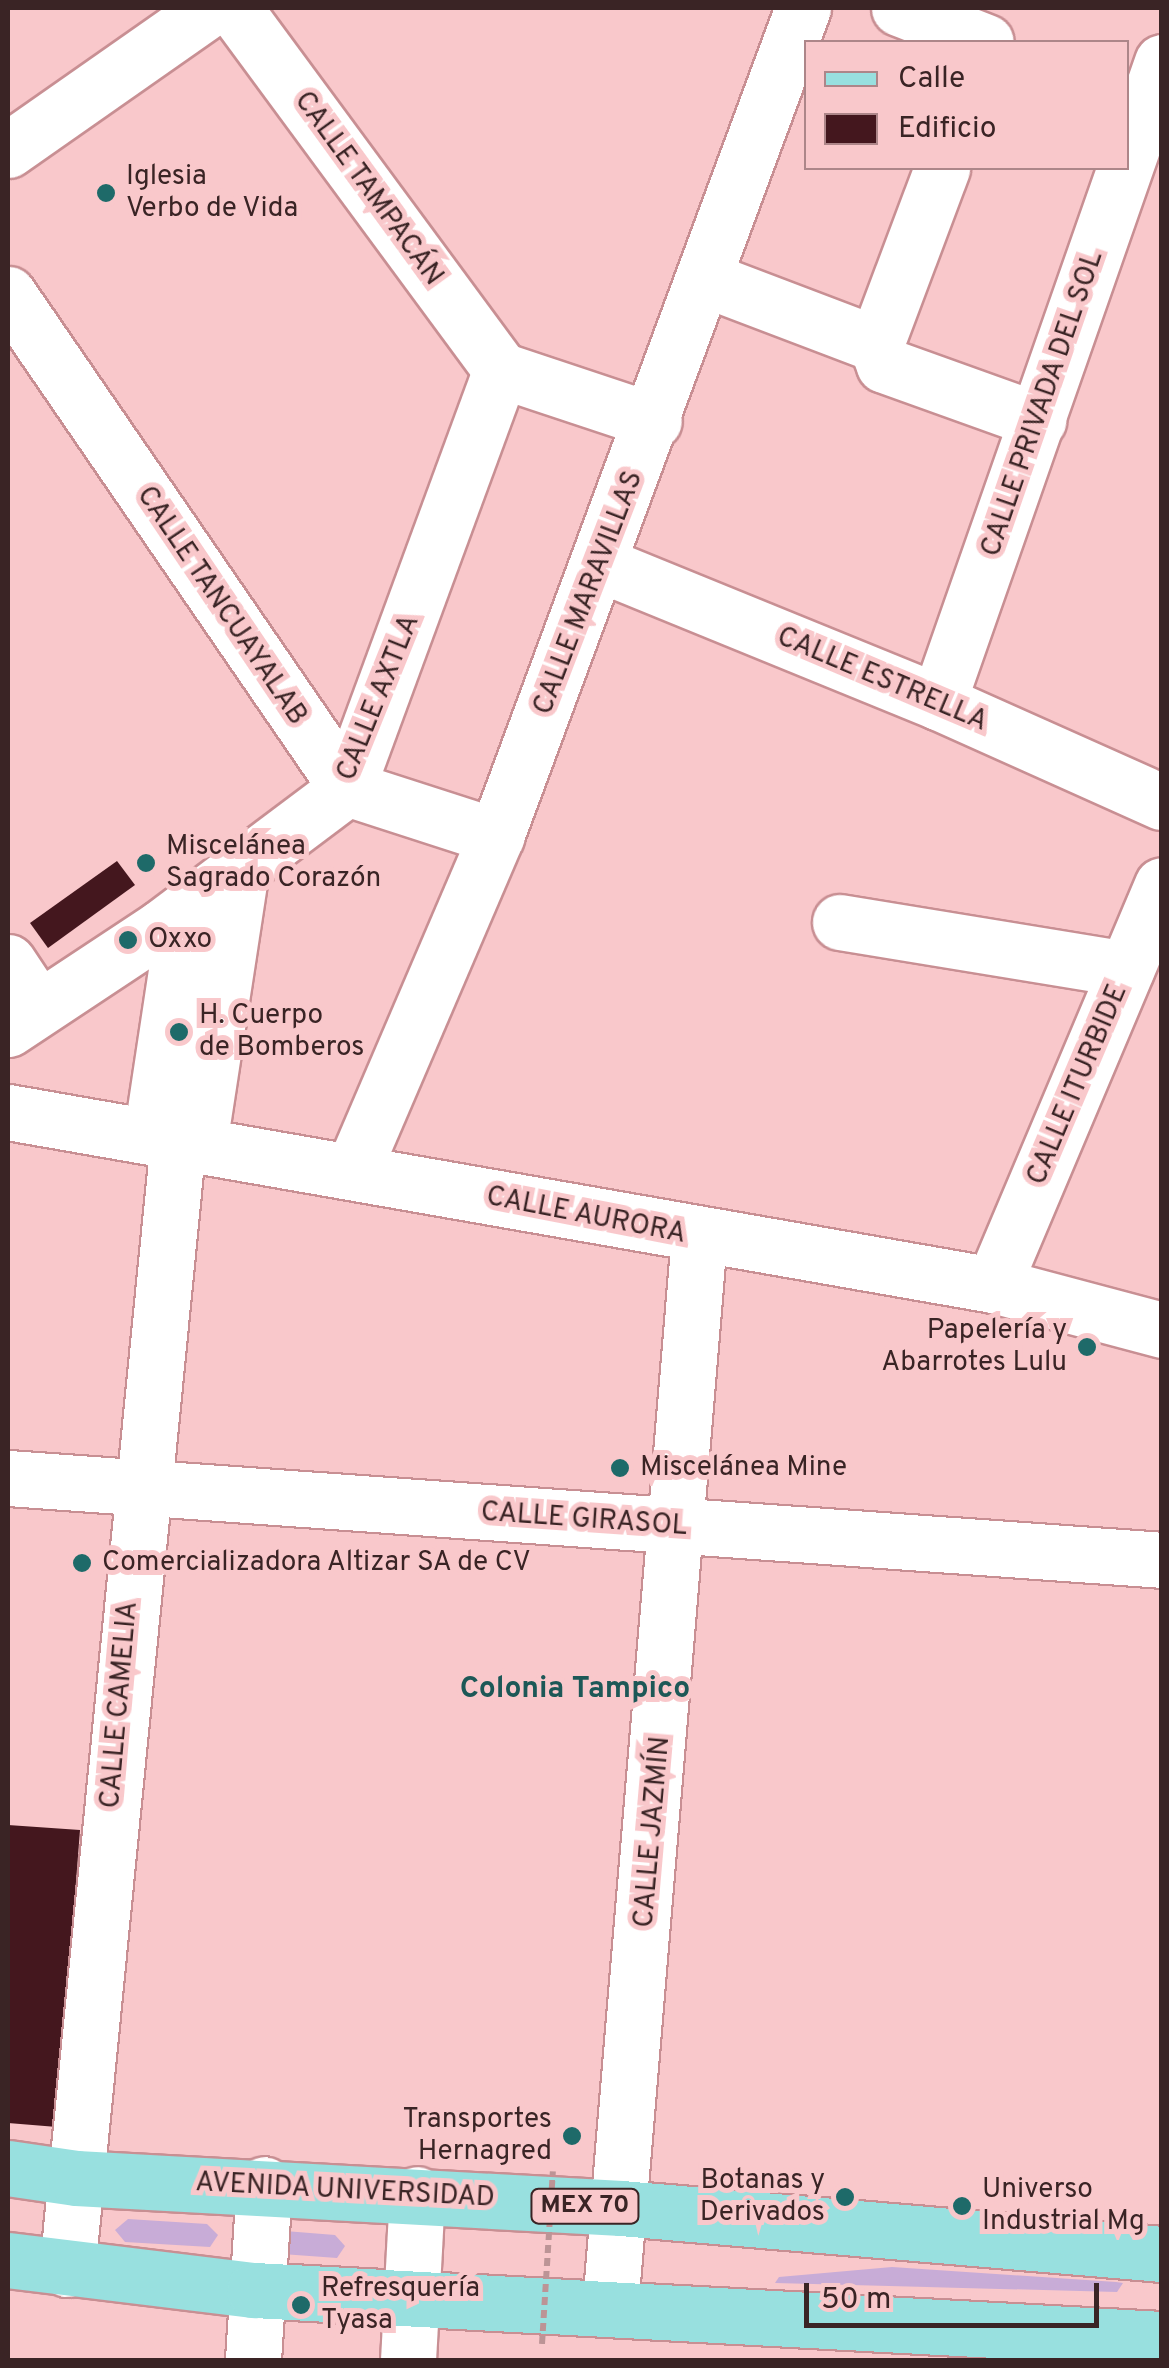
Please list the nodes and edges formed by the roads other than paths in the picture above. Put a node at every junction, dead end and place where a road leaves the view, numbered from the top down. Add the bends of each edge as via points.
1 (212, 8) edge
2 (234, 8) edge
3 (803, 8) edge
4 (900, 8) edge
5 (981, 40) edge
6 (1150, 95) edge
7 (8, 150) edge
8 (1129, 156) edge
9 (941, 170) edge
10 (1124, 170) edge
11 (705, 279) junction
12 (8, 294) edge
13 (876, 344) junction
14 (501, 370) junction
15 (1038, 420) junction
16 (654, 421) junction
17 (600, 564) junction
18 (938, 702) junction
19 (346, 788) junction
20 (1162, 802) edge
21 (496, 836) junction
22 (241, 868) junction
23 (1162, 885) edge
24 (174, 918) junction
25 (840, 922) dead end
26 (8, 962) edge
27 (1126, 968) junction
28 (23, 1018) edge
29 (8, 1112) edge
30 (164, 1138) junction
31 (353, 1170) junction
32 (699, 1238) junction
33 (994, 1284) junction
34 (1162, 1330) edge
35 (8, 1478) edge
36 (140, 1487) junction
37 (678, 1527) junction
38 (1162, 1560) edge
39 (8, 2168) edge
40 (76, 2178) junction
41 (264, 2184) junction
42 (417, 2194) junction
43 (620, 2208) junction
44 (1162, 2254) edge
45 (8, 2260) edge
46 (67, 2269) junction
47 (254, 2290) junction
48 (412, 2295) junction
49 (610, 2306) junction
50 (1162, 2339) edge
51 (252, 2360) edge
52 (408, 2360) edge

1 - 7 street
2 - 14 street, CALLE TAMPACÁN
3 - 11 street, CALLE MARAVILLAS
4 - 5 street
6 - 8 street, CALLE PRIVADA DEL SOL
9 - 13 street
10 - 15 street, CALLE PRIVADA DEL SOL
11 - 13 street
11 - 16 street, CALLE MARAVILLAS
12 - 19 street, CALLE TANCUAYALAB
13 - 15 street via 884,366
14 - 16 street
14 - 19 street, CALLE AXTLA
15 - 18 street, CALLE PRIVADA DEL SOL
16 - 17 street, CALLE MARAVILLAS
17 - 18 street, CALLE ESTRELLA
17 - 21 street, CALLE MARAVILLAS
18 - 20 street, CALLE ESTRELLA
19 - 21 street
19 - 22 street, CALLE AXTLA
21 - 31 street, CALLE MARAVILLAS
22 - 24 street, CALLE AXTLA
22 - 30 street
23 - 27 street, CALLE ITURBIDE
24 - 28 street, CALLE AXTLA
24 - 30 street
25 - 27 street
26 - 28 street
27 - 33 street, CALLE ITURBIDE
29 - 30 street, CALLE AURORA
30 - 31 street, CALLE AURORA
30 - 36 street, CALLE CAMELIA
31 - 32 street, CALLE AURORA
32 - 33 street, CALLE AURORA
32 - 37 street, CALLE JAZMÍN
33 - 34 street, CALLE AURORA
35 - 36 street, CALLE GIRASOL
36 - 37 street, CALLE GIRASOL
36 - 40 street, CALLE CAMELIA
37 - 38 street, CALLE GIRASOL
37 - 43 street, CALLE JAZMÍN
39 - 40 main road, AVENIDA UNIVERSIDAD / MEX 70
40 - 41 main road, AVENIDA UNIVERSIDAD / MEX 70
40 - 46 street, CALLE CAMELIA
41 - 42 main road, AVENIDA UNIVERSIDAD / MEX 70
41 - 47 street
42 - 43 main road, AVENIDA UNIVERSIDAD / MEX 70
42 - 48 street
43 - 44 main road, AVENIDA UNIVERSIDAD / MEX 70
43 - 49 street, CALLE JAZMÍN
45 - 46 main road
46 - 47 main road
47 - 48 main road
47 - 51 street
48 - 49 main road
48 - 52 street
49 - 50 main road

